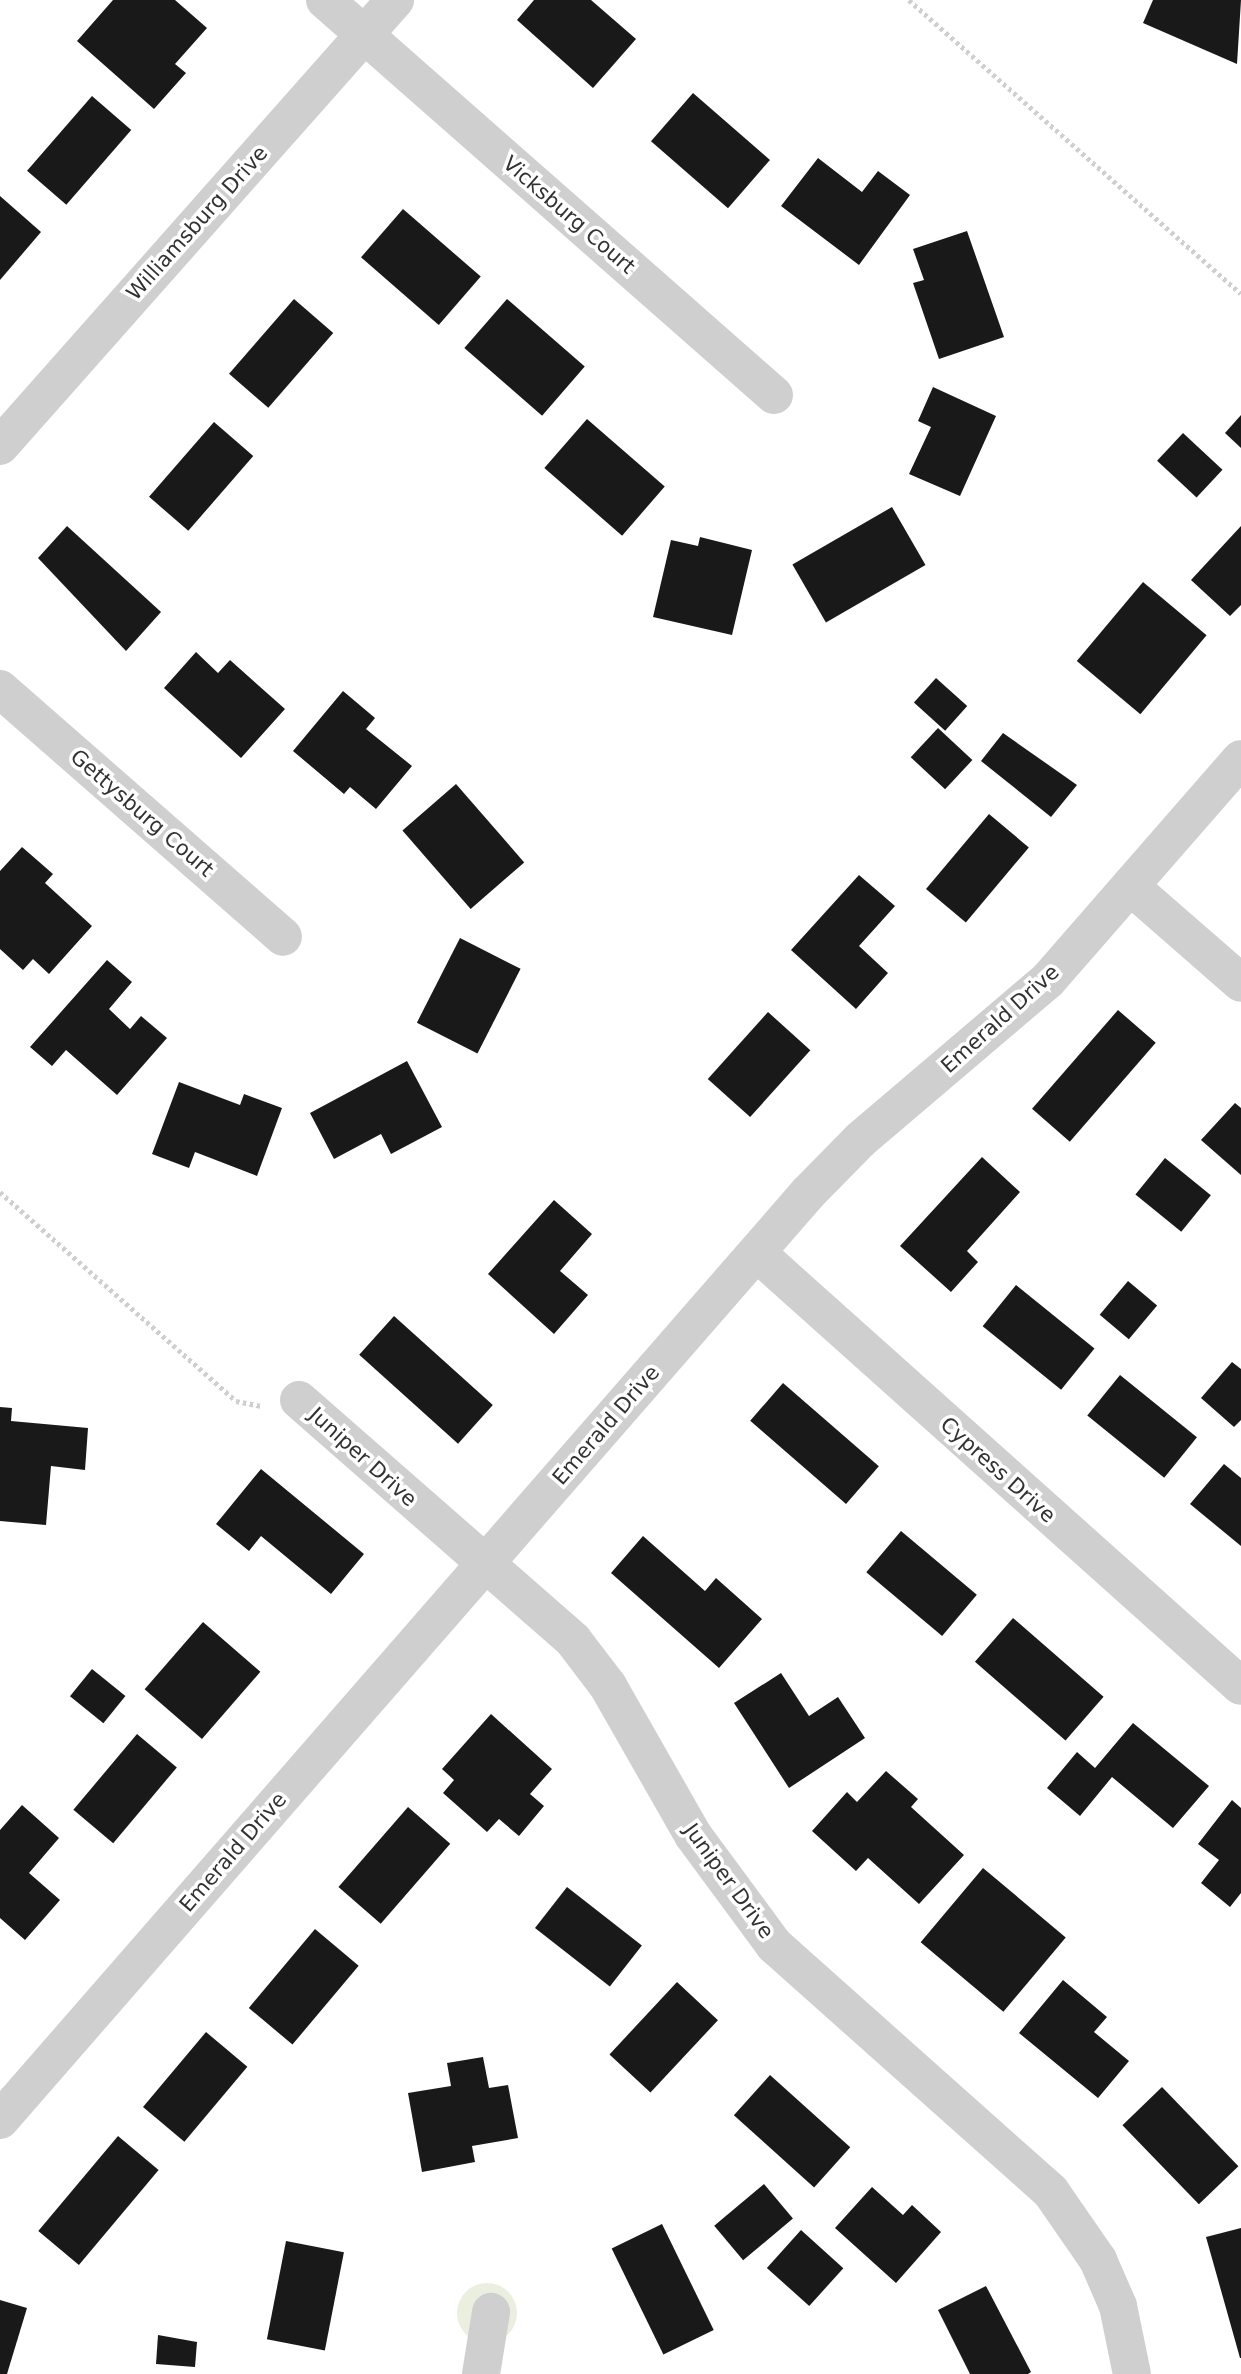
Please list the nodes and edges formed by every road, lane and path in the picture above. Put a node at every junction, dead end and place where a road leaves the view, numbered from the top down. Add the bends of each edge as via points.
1 (325, 0) edge
2 (394, 0) edge
3 (909, 0) edge
4 (364, 34) junction
5 (1241, 294) edge
6 (774, 395) dead end
7 (0, 446) edge
8 (0, 688) edge
9 (1241, 759) edge
10 (1130, 886) junction
11 (283, 937) dead end
12 (1241, 983) edge
13 (0, 1192) edge
14 (757, 1253) junction
15 (287, 1404) joint
16 (485, 1564) junction
17 (1241, 1686) edge
18 (0, 2120) edge
19 (491, 2312) dead end
20 (481, 2374) edge
21 (1132, 2374) edge

1 - 4 street, Vicksburg Court
2 - 4 street, Williamsburg Drive
3 - 5 path
4 - 6 street, Vicksburg Court
4 - 7 street, Williamsburg Drive
8 - 11 street, Gettysburg Court
9 - 10 street, Emerald Drive
10 - 12 street
10 - 14 street, Emerald Drive via 1048,979 860,1140
13 - 15 path via 236,1401
14 - 16 street, Emerald Drive
14 - 17 street, Cypress Drive
15 - 16 street, Juniper Drive
16 - 18 street, Emerald Drive
16 - 21 street, Juniper Drive via 573,1640 608,1686 693,1835 774,1945 1051,2192 1080,2227 1118,2306
19 - 20 street

